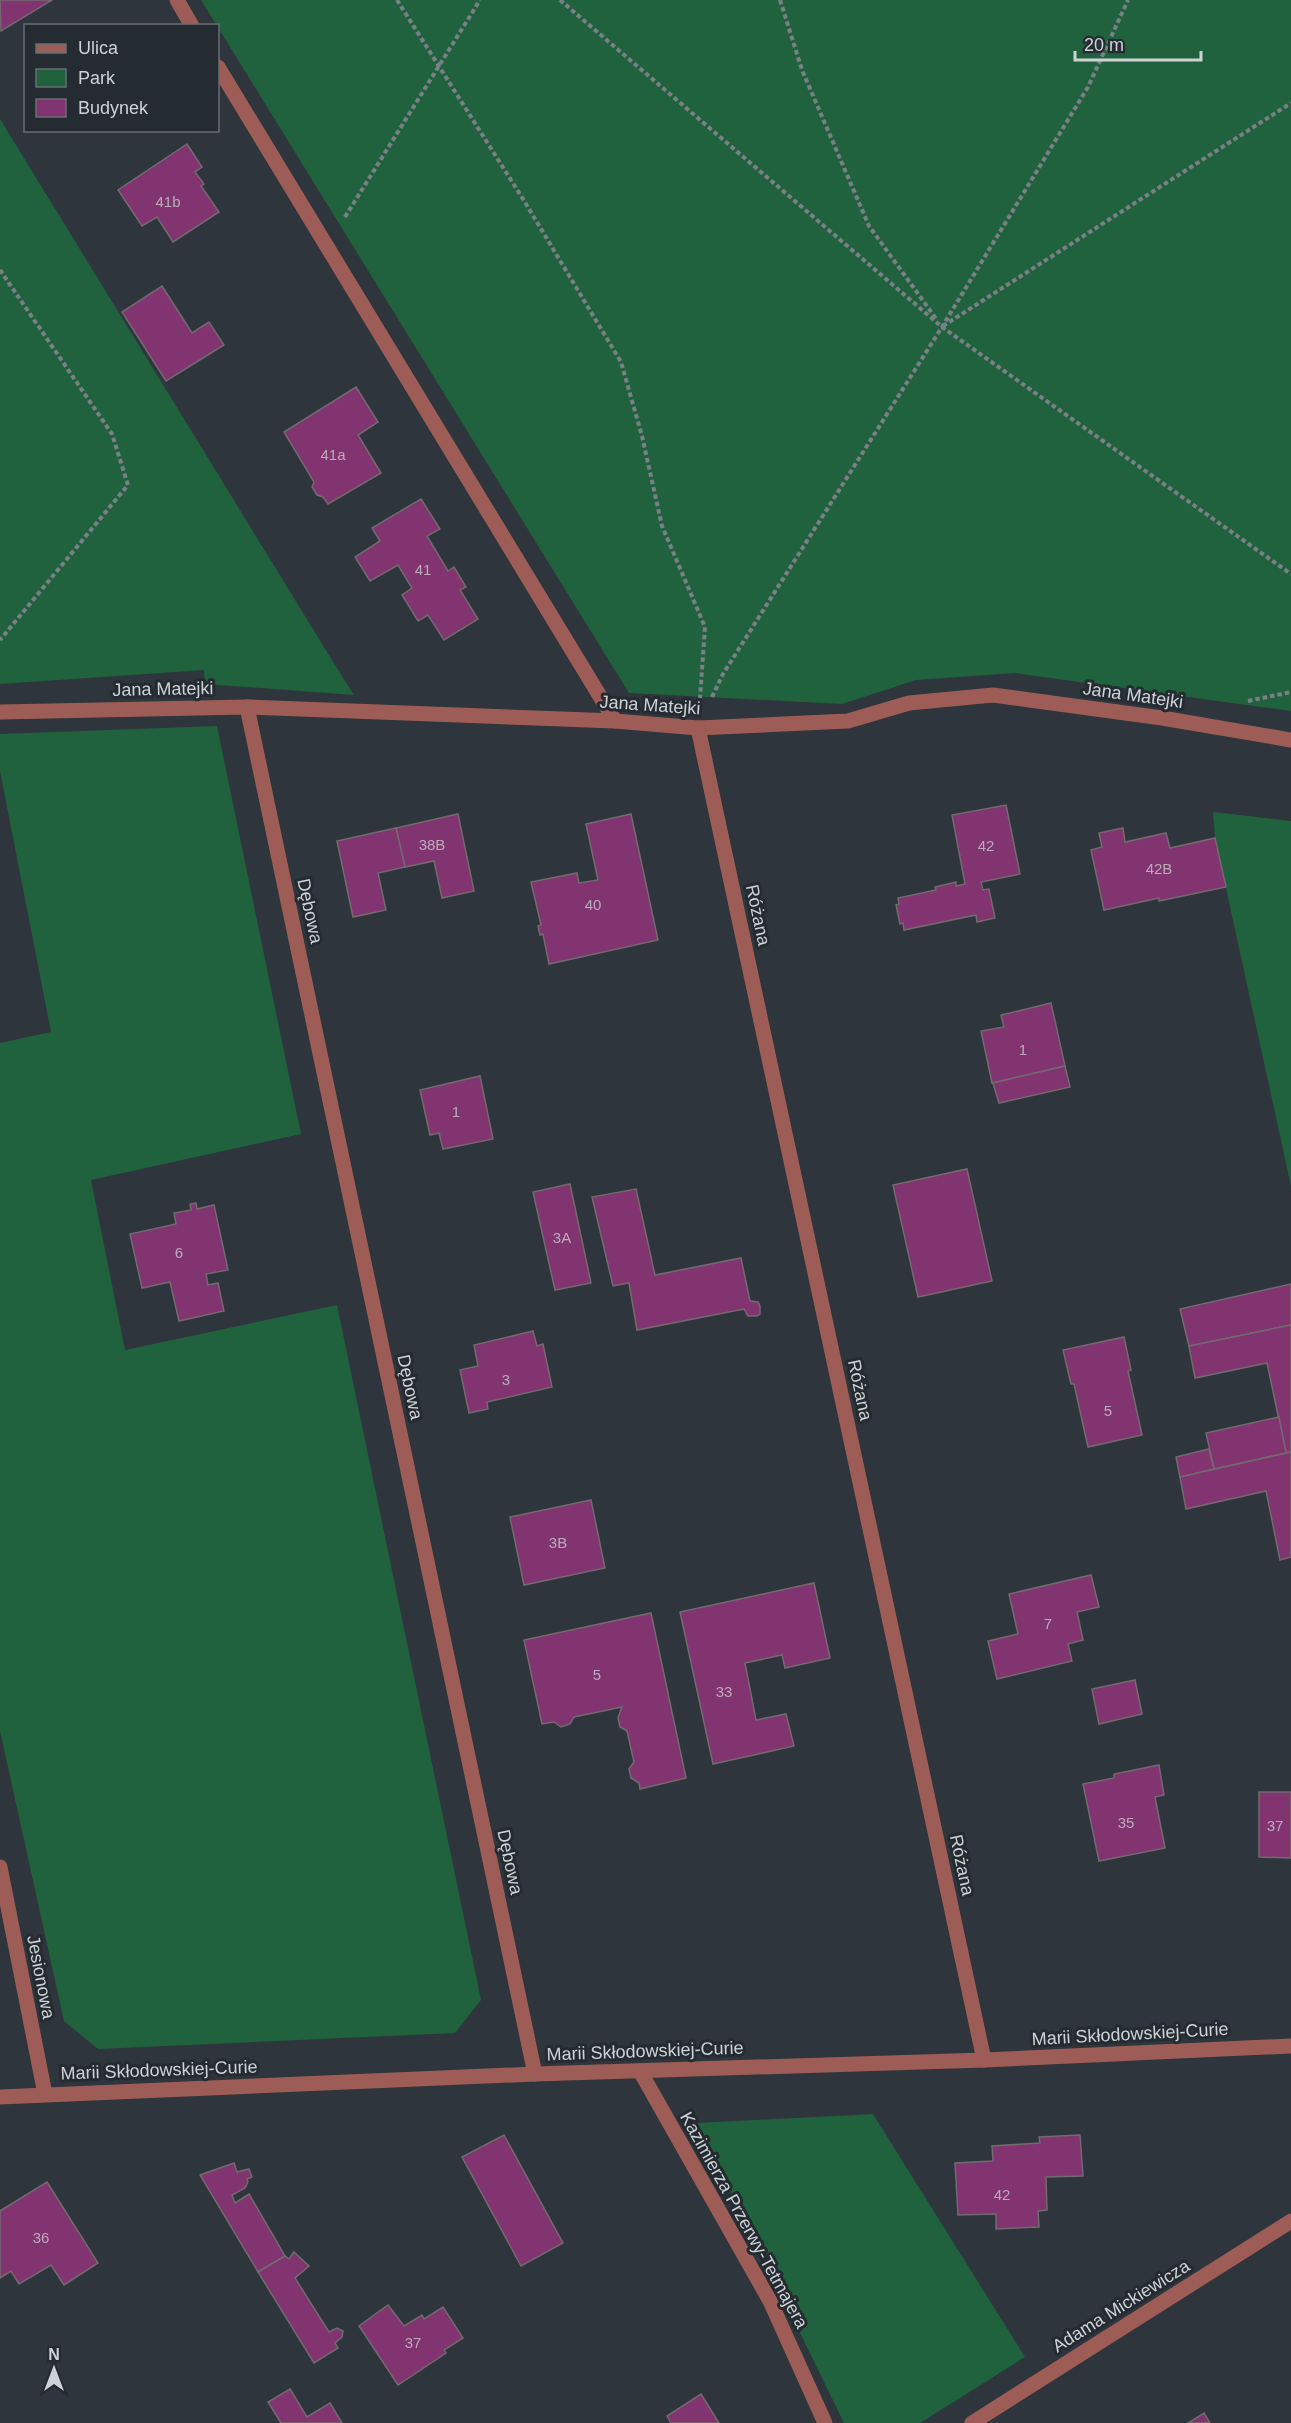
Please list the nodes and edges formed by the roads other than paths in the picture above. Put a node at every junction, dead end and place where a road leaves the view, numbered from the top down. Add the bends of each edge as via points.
1 (177, 0) edge
2 (191, 24) edge
3 (219, 69) edge
4 (247, 707) junction
5 (0, 712) edge
6 (615, 721) junction
7 (698, 728) junction
8 (1291, 740) edge
9 (0, 1867) edge
10 (1291, 2046) edge
11 (984, 2060) junction
12 (640, 2071) junction
13 (535, 2074) junction
14 (45, 2094) junction
15 (0, 2097) edge
16 (1291, 2221) edge
17 (825, 2423) edge
18 (972, 2423) edge

1 - 2 street
3 - 6 street
4 - 5 street, Jana Matejki
4 - 6 street, Jana Matejki
4 - 13 street, Dębowa
6 - 7 street, Jana Matejki
7 - 8 street, Jana Matejki via 848,721 909,703 993,695
7 - 11 street, Różana
9 - 14 street, Jesionowa
10 - 11 street, Marii Skłodowskiej-Curie
11 - 12 street, Marii Skłodowskiej-Curie
12 - 13 street, Marii Skłodowskiej-Curie
12 - 17 street, Kazimierza Przerwy-Tetmajera via 770,2301
13 - 14 street, Marii Skłodowskiej-Curie
14 - 15 street, Marii Skłodowskiej-Curie
16 - 18 street, Adama Mickiewicza

